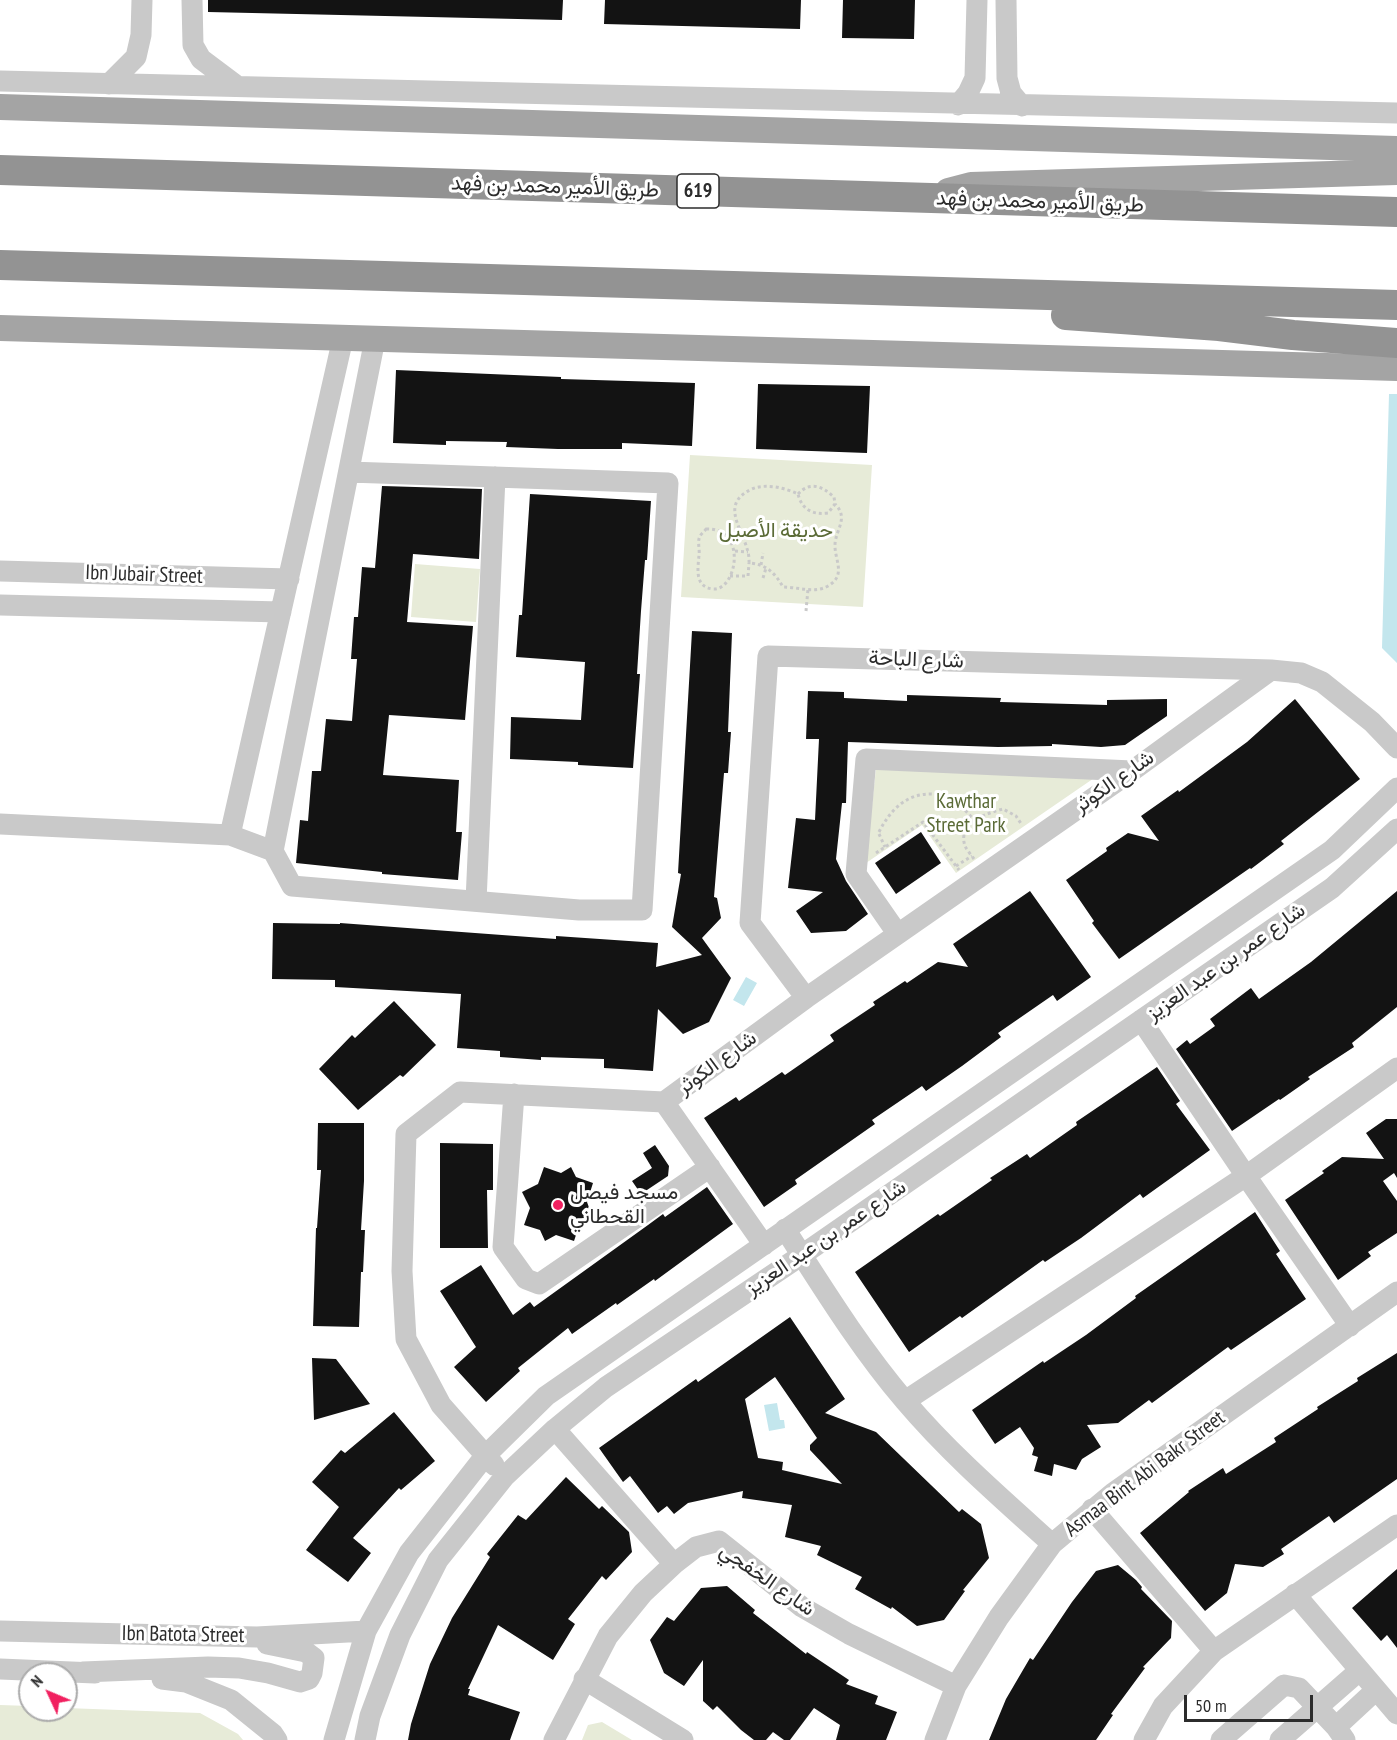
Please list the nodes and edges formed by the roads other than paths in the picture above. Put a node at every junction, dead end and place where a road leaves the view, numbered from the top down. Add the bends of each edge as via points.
1 (142, 0) edge
2 (192, 0) edge
3 (977, 0) edge
4 (1006, 0) edge
5 (975, 78) junction
6 (1007, 78) junction
7 (0, 81) edge
8 (109, 84) junction
9 (237, 86) junction
10 (958, 105) junction
11 (1022, 106) junction
12 (0, 107) edge
13 (1397, 113) edge
14 (1397, 148) edge
15 (0, 170) edge
16 (1397, 172) edge
17 (923, 198) junction
18 (1397, 212) edge
19 (0, 265) edge
20 (900, 291) junction
21 (1397, 304) edge
22 (0, 328) edge
23 (343, 338) junction
24 (375, 339) junction
25 (1397, 343) edge
26 (1397, 368) edge
27 (349, 472) junction
28 (495, 477) junction
29 (0, 571) edge
30 (289, 579) junction
31 (0, 606) edge
32 (281, 612) junction
33 (1271, 670) junction
34 (1397, 748) edge
35 (1132, 771) junction
36 (1397, 788) edge
37 (0, 824) edge
38 (1397, 829) edge
39 (230, 834) junction
40 (273, 851) junction
41 (476, 901) junction
42 (897, 933) junction
43 (806, 999) junction
44 (1141, 1020) junction
45 (1397, 1068) edge
46 (514, 1094) junction
47 (664, 1102) junction
48 (710, 1167) junction
49 (1246, 1176) junction
50 (785, 1229) junction
51 (764, 1245) junction
52 (802, 1255) junction
53 (1397, 1292) edge
54 (1350, 1326) junction
55 (905, 1401) junction
56 (555, 1429) junction
57 (485, 1456) junction
58 (505, 1476) junction
59 (1092, 1509) junction
60 (1397, 1525) edge
61 (1052, 1544) junction
62 (674, 1564) junction
63 (1295, 1594) junction
64 (0, 1631) edge
65 (366, 1631) junction
66 (224, 1636) junction
67 (1214, 1651) junction
68 (0, 1669) edge
69 (1359, 1671) junction
70 (83, 1672) junction
71 (584, 1680) junction
72 (956, 1686) junction
73 (1376, 1690) junction
74 (1318, 1707) junction
75 (1397, 1714) edge
76 (1341, 1733) edge
77 (277, 1740) edge
78 (334, 1740) edge
79 (365, 1740) edge
80 (554, 1740) edge
81 (683, 1740) edge
82 (935, 1740) edge
83 (1144, 1740) edge
84 (1221, 1740) edge
85 (1280, 1740) edge

1 - 8 street via 136,57
2 - 9 street via 193,45 201,59
3 - 5 street
4 - 6 street
5 - 6 street via 991,85
5 - 10 street
6 - 11 street via 1011,93
7 - 8 street
8 - 9 street
9 - 10 street
10 - 11 street
11 - 13 street
12 - 14 main road
15 - 17 highway, طريق الأمير محمد بن فهد / 619
16 - 17 main road via 971,185
17 - 18 highway, طريق الأمير محمد بن فهد / 619
19 - 20 highway
20 - 21 highway
20 - 25 highway via 948,306
22 - 23 main road
23 - 24 main road
23 - 30 street
24 - 26 main road
24 - 27 street
27 - 28 street
27 - 40 street
28 - 41 street
28 - 41 street via 668,483 642,910 579,910
29 - 30 street, Ibn Jubair Street
30 - 32 street
31 - 32 street, Ibn Jubair Street
32 - 39 street
33 - 34 street, شارع الباحة via 1301,673 1322,682 1372,722
33 - 35 street, شارع الكوثر
33 - 43 street, شارع الباحة via 768,656 750,923
35 - 42 street, شارع الكوثر
35 - 42 street via 866,759 869,832 856,874
36 - 50 street via 1332,850
37 - 39 street
38 - 44 street, شارع عمر بن عبد العزيز via 1332,888
39 - 40 street
40 - 41 street via 292,886
42 - 43 street, شارع الكوثر
43 - 47 street, شارع الكوثر
44 - 49 street
44 - 52 street, شارع عمر بن عبد العزيز
45 - 49 street
46 - 47 street, شارع الكوثر
46 - 48 street via 503,1247 526,1279 539,1284
46 - 57 street, شارع الكوثر via 460,1092 406,1134 402,1271 406,1339 441,1405
47 - 48 street
48 - 51 street
49 - 54 street
49 - 55 street
50 - 51 street
50 - 52 street
51 - 57 street via 546,1396
52 - 55 street via 850,1331
52 - 56 street, شارع عمر بن عبد العزيز via 606,1387
53 - 54 street, Asmaa Bint Abi Bakr Street
54 - 59 street, Asmaa Bint Abi Bakr Street
55 - 61 street via 959,1459
56 - 58 street, شارع عمر بن عبد العزيز
56 - 62 street
57 - 58 street, شارع الكوثر
57 - 65 street via 409,1554
58 - 79 street, شارع عمر بن عبد العزيز via 438,1560 400,1635
59 - 61 street, Asmaa Bint Abi Bakr Street
59 - 67 street
60 - 63 street
61 - 72 street, Asmaa Bint Abi Bakr Street via 999,1617
62 - 71 street, شارع الخفجي via 643,1593 608,1636
62 - 72 street, شارع الخفجي via 696,1547 719,1541 802,1607
63 - 67 street
63 - 69 street
64 - 66 street, Ibn Batota Street
65 - 66 street, Ibn Batota Street
65 - 78 street
66 - 70 street via 306,1652 314,1658 312,1673 300,1682 239,1668
67 - 83 street via 1163,1706
68 - 70 street
69 - 73 street
69 - 74 street
70 - 77 street via 186,1682 231,1700
71 - 80 street, شارع الخفجي
71 - 81 street
72 - 82 street, Asmaa Bint Abi Bakr Street
73 - 75 street
73 - 76 street
74 - 76 street
74 - 84 street via 1299,1688 1284,1685
74 - 85 street

